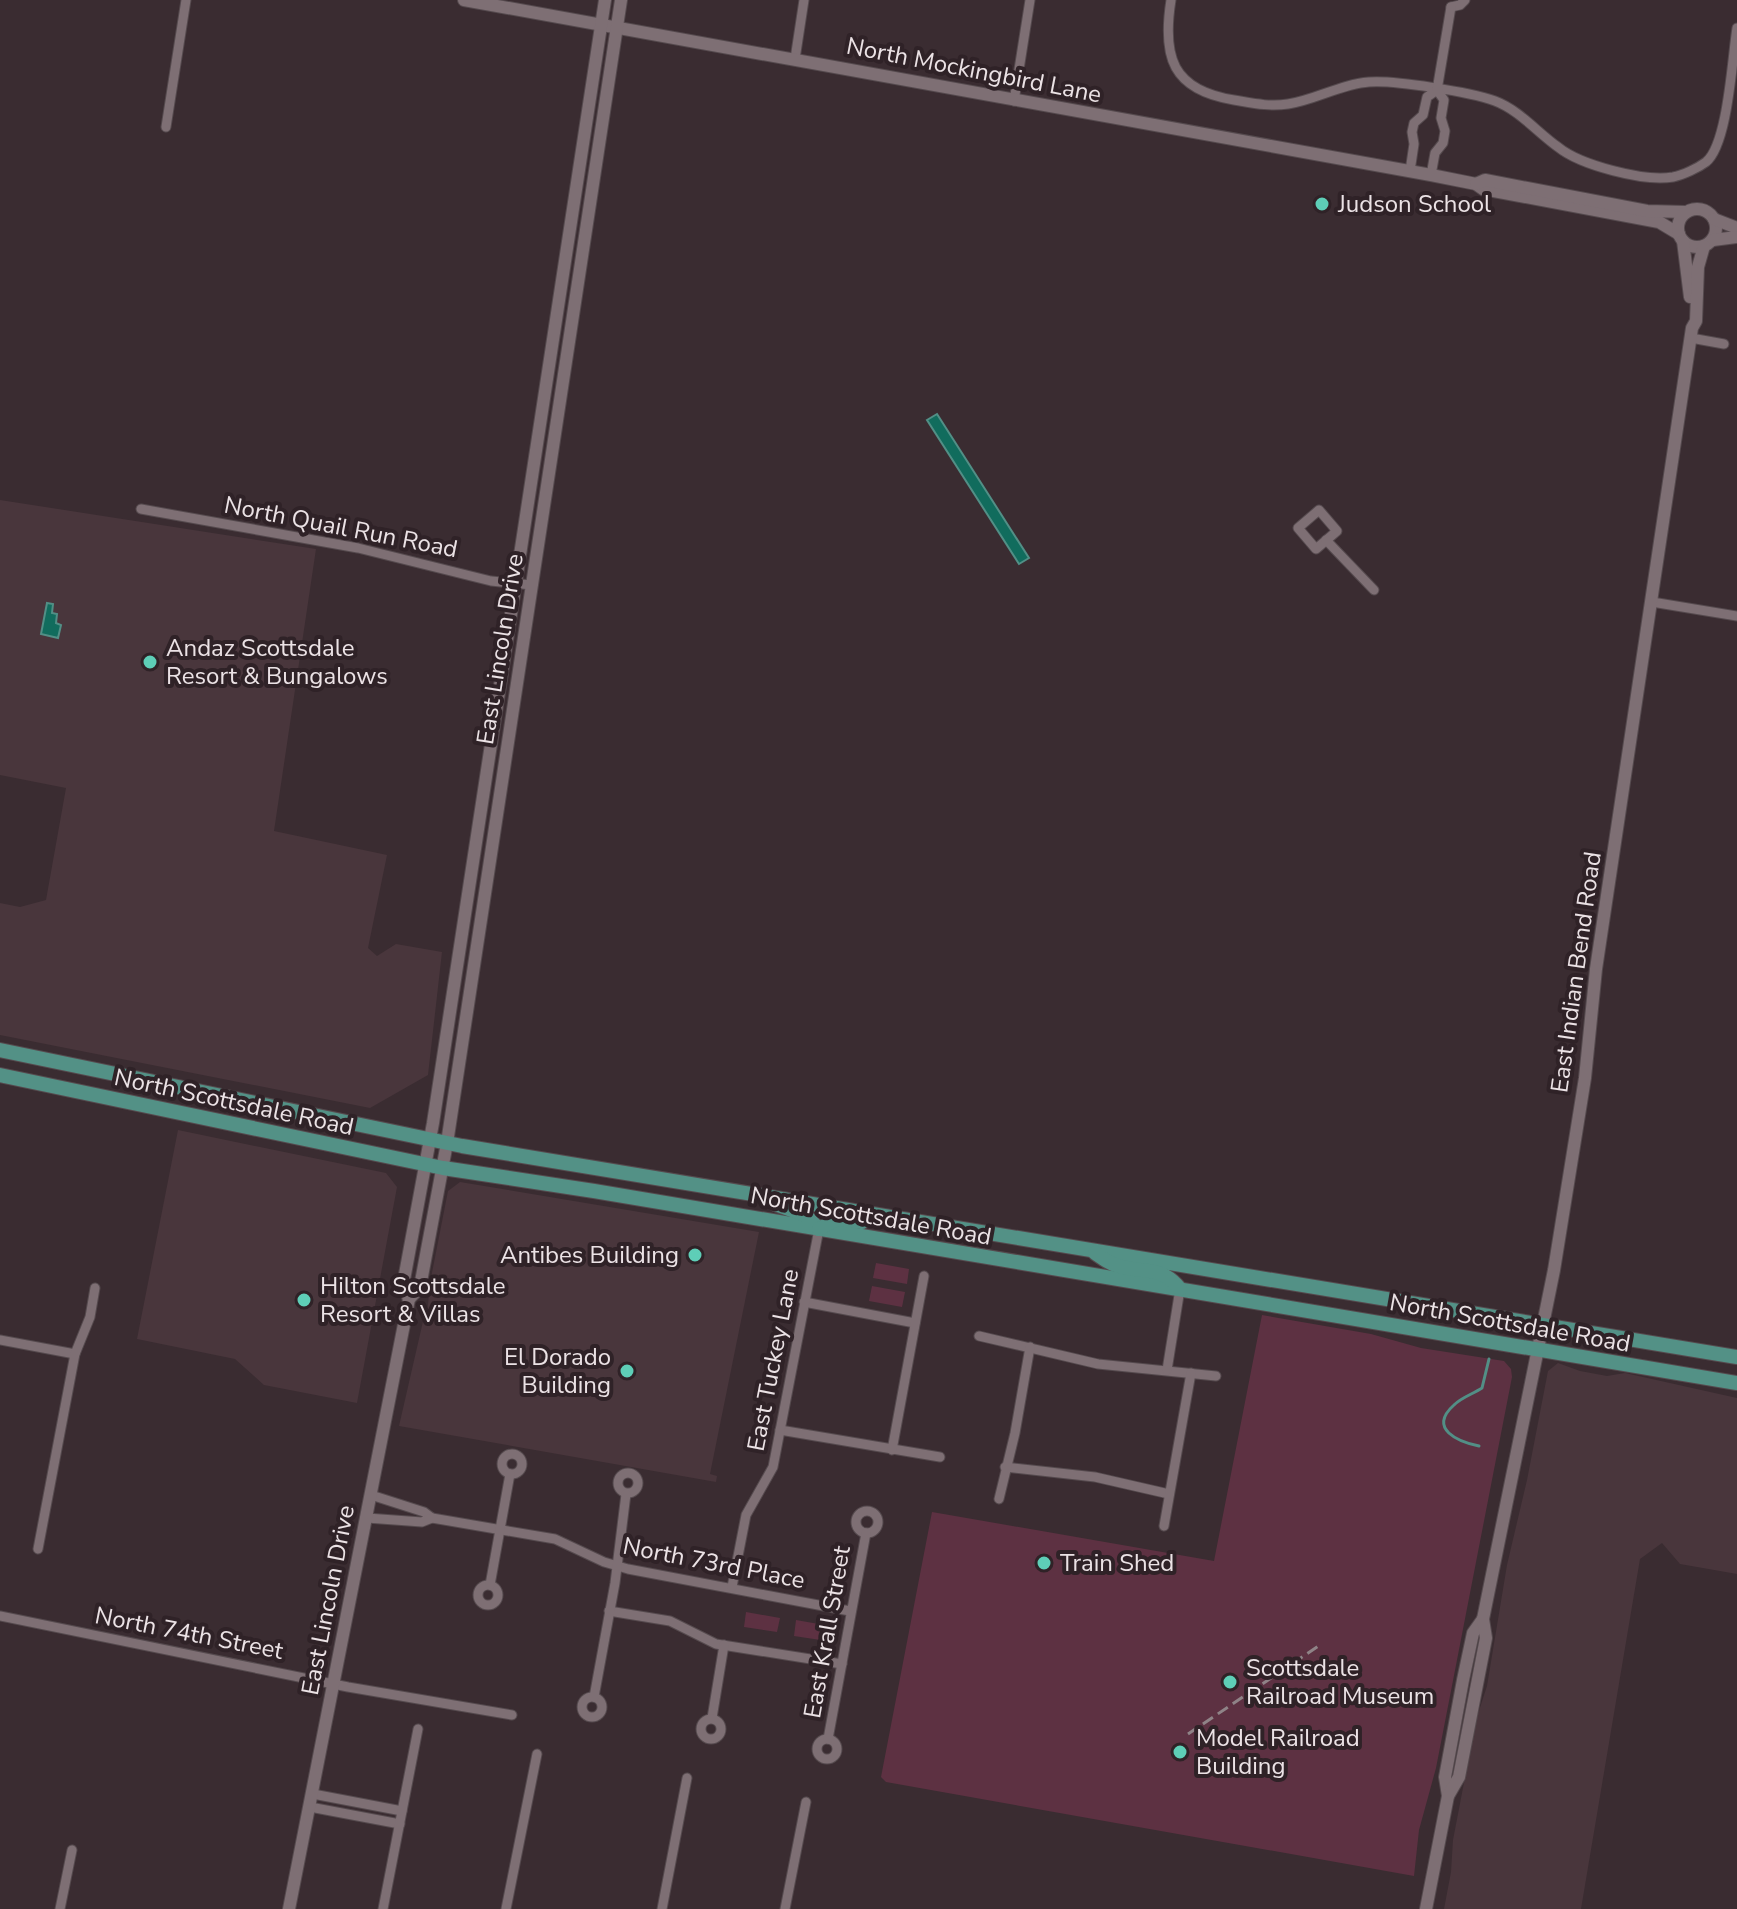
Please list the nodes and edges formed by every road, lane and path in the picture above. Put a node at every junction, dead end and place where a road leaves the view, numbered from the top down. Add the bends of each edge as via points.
1 (186, 0) edge
2 (464, 0) edge
3 (605, 0) edge
4 (621, 0) edge
5 (804, 0) edge
6 (1030, 0) edge
7 (1171, 0) edge
8 (1465, 0) edge
9 (1447, 3) edge
10 (601, 25) junction
11 (616, 28) junction
12 (1737, 28) edge
13 (795, 59) junction
14 (1437, 90) junction
15 (1021, 102) junction
16 (1423, 115) junction
17 (1441, 118) junction
18 (166, 127) dead end
19 (1410, 171) junction
20 (1431, 175) junction
21 (1476, 184) junction
22 (1686, 212) junction
23 (1714, 219) junction
24 (1737, 228) edge
25 (1737, 237) edge
26 (1681, 238) junction
27 (1708, 243) junction
28 (566, 258) junction
29 (581, 261) junction
30 (1692, 333) junction
31 (1724, 344) dead end
32 (141, 509) dead end
33 (1326, 540) dead end
34 (517, 583) junction
35 (532, 585) junction
36 (1374, 590) dead end
37 (1652, 602) junction
38 (1737, 616) edge
39 (0, 1050) edge
40 (0, 1075) edge
41 (430, 1140) junction
42 (447, 1143) junction
43 (425, 1164) junction
44 (443, 1168) junction
45 (664, 1180) junction
46 (762, 1195) junction
47 (661, 1202) junction
48 (922, 1222) junction
49 (819, 1229) junction
50 (1090, 1250) junction
51 (924, 1276) dead end
52 (1292, 1284) junction
53 (95, 1288) dead end
54 (1180, 1289) junction
55 (409, 1299) junction
56 (804, 1302) junction
57 (915, 1323) junction
58 (1544, 1324) junction
59 (979, 1336) dead end
60 (0, 1340) edge
61 (1030, 1347) junction
62 (1538, 1351) junction
63 (75, 1354) junction
64 (1737, 1357) edge
65 (1167, 1370) junction
66 (1191, 1373) junction
67 (1216, 1376) dead end
68 (1737, 1383) edge
69 (780, 1430) junction
70 (892, 1450) junction
71 (940, 1457) dead end
72 (1005, 1467) junction
73 (510, 1474) dead end
74 (626, 1494) dead end
75 (1169, 1494) junction
76 (371, 1495) junction
77 (999, 1499) dead end
78 (367, 1518) junction
79 (432, 1518) junction
80 (1164, 1526) dead end
81 (500, 1530) junction
82 (866, 1533) dead end
83 (38, 1549) dead end
84 (615, 1565) junction
85 (490, 1585) dead end
86 (732, 1587) junction
87 (609, 1611) junction
88 (850, 1611) junction
89 (0, 1616) edge
90 (724, 1645) junction
91 (842, 1664) junction
92 (334, 1683) junction
93 (594, 1697) dead end
94 (512, 1715) dead end
95 (712, 1718) dead end
96 (418, 1729) dead end
97 (828, 1739) dead end
98 (537, 1754) dead end
99 (687, 1778) dead end
100 (312, 1800) junction
101 (806, 1802) dead end
102 (402, 1811) junction
103 (400, 1824) junction
104 (72, 1850) dead end
105 (60, 1909) edge
106 (289, 1909) edge
107 (383, 1909) edge
108 (506, 1909) edge
109 (662, 1909) edge
110 (785, 1909) edge
111 (1426, 1909) edge

1 - 18 street
2 - 10 main road, North Mockingbird Lane
3 - 10 main road, East Lincoln Drive
4 - 11 main road, East Lincoln Drive
5 - 13 street
6 - 15 street
7 - 14 street via 1166,30 1171,59 1193,88 1212,96 1268,106 1365,82
8 - 9 street via 1460,5
9 - 14 street
10 - 11 main road, North Mockingbird Lane
10 - 28 main road, East Lincoln Drive
11 - 13 main road, North Mockingbird Lane
11 - 29 main road, East Lincoln Drive
12 - 14 street via 1721,139 1707,161 1673,177 1581,162 1495,101
13 - 15 main road, North Mockingbird Lane
14 - 16 street via 1427,97
14 - 17 street via 1444,100
15 - 19 main road, North Mockingbird Lane
16 - 17 street
16 - 19 street via 1414,123
17 - 20 street via 1443,143
19 - 20 main road, North Mockingbird Lane
20 - 21 main road, North Mockingbird Lane
21 - 22 main road, North Mockingbird Lane via 1485,180 1647,211
21 - 26 main road, North Mockingbird Lane via 1659,222
22 - 23 main road, North Mockingbird Lane via 1702,209
22 - 26 main road via 1680,219
23 - 24 main road, North Mockingbird Lane
23 - 27 main road via 1716,230
25 - 27 main road, North Mockingbird Lane
26 - 27 main road, North Mockingbird Lane via 1694,247
26 - 30 main road, East Indian Bend Road
27 - 30 main road, East Indian Bend Road via 1698,267
28 - 29 main road
28 - 34 main road, East Lincoln Drive
29 - 35 main road, East Lincoln Drive
30 - 31 street
30 - 37 main road, East Indian Bend Road
32 - 34 street, North Quail Run Road
33 - 36 street
34 - 35 street, North Quail Run Road
34 - 41 main road, East Lincoln Drive
35 - 42 main road, East Lincoln Drive
37 - 38 street
37 - 58 main road, East Indian Bend Road via 1596,969 1585,1078
39 - 41 main road, North Scottsdale Road
40 - 43 main road, North Scottsdale Road
41 - 42 main road, North Scottsdale Road
41 - 43 main road, East Lincoln Drive
42 - 44 main road, East Lincoln Drive
42 - 45 main road, North Scottsdale Road
43 - 44 main road, North Scottsdale Road
43 - 55 main road, East Lincoln Drive via 403,1285
44 - 47 main road, North Scottsdale Road
44 - 55 main road, East Lincoln Drive via 420,1287
45 - 46 main road, North Scottsdale Road
45 - 47 main road
46 - 48 main road, North Scottsdale Road
46 - 49 main road via 805,1215
47 - 49 main road, North Scottsdale Road
48 - 49 main road via 890,1226 837,1219
48 - 50 main road, North Scottsdale Road
49 - 54 main road, North Scottsdale Road
49 - 56 street, East Tuckey Lane
50 - 52 main road, North Scottsdale Road
50 - 54 main road via 1113,1265 1163,1273
51 - 57 street
52 - 54 main road via 1256,1287 1201,1279
52 - 58 main road, North Scottsdale Road
53 - 63 street
54 - 62 main road, North Scottsdale Road
54 - 65 street
55 - 76 main road, East Lincoln Drive
56 - 57 street
56 - 69 street, East Tuckey Lane
57 - 70 street
58 - 62 main road, East Indian Bend Road
58 - 64 main road, North Scottsdale Road
59 - 61 street
60 - 63 street
61 - 65 street via 1098,1364
61 - 72 street
62 - 68 main road, North Scottsdale Road
62 - 111 main road, East Indian Bend Road via 1483,1619 1473,1633
63 - 83 street
65 - 66 street
66 - 67 street
66 - 75 street
69 - 70 street
69 - 86 street, East Tuckey Lane via 771,1473 742,1527
70 - 71 street
72 - 75 street via 1095,1477
72 - 77 street
73 - 81 street
74 - 84 street
75 - 80 street
76 - 78 main road, East Lincoln Drive
76 - 79 street, North 73rd Place
78 - 79 street, North 73rd Place
78 - 92 main road, East Lincoln Drive
79 - 81 street, North 73rd Place
81 - 84 street, North 73rd Place via 555,1539
81 - 85 street
82 - 88 street, East Krall Street
84 - 86 street, North 73rd Place
84 - 87 street
86 - 88 street, North 73rd Place
87 - 90 street via 670,1621
87 - 93 street
88 - 91 street, East Krall Street
89 - 92 street, North 74th Street
90 - 91 street
90 - 95 street
91 - 97 street, East Krall Street
92 - 94 street, North 74th Street
92 - 100 main road, East Lincoln Drive
96 - 102 street
98 - 108 street
99 - 109 street
100 - 102 street
100 - 103 street
100 - 106 main road, East Lincoln Drive
101 - 110 street
102 - 103 street
103 - 107 street
104 - 105 street

